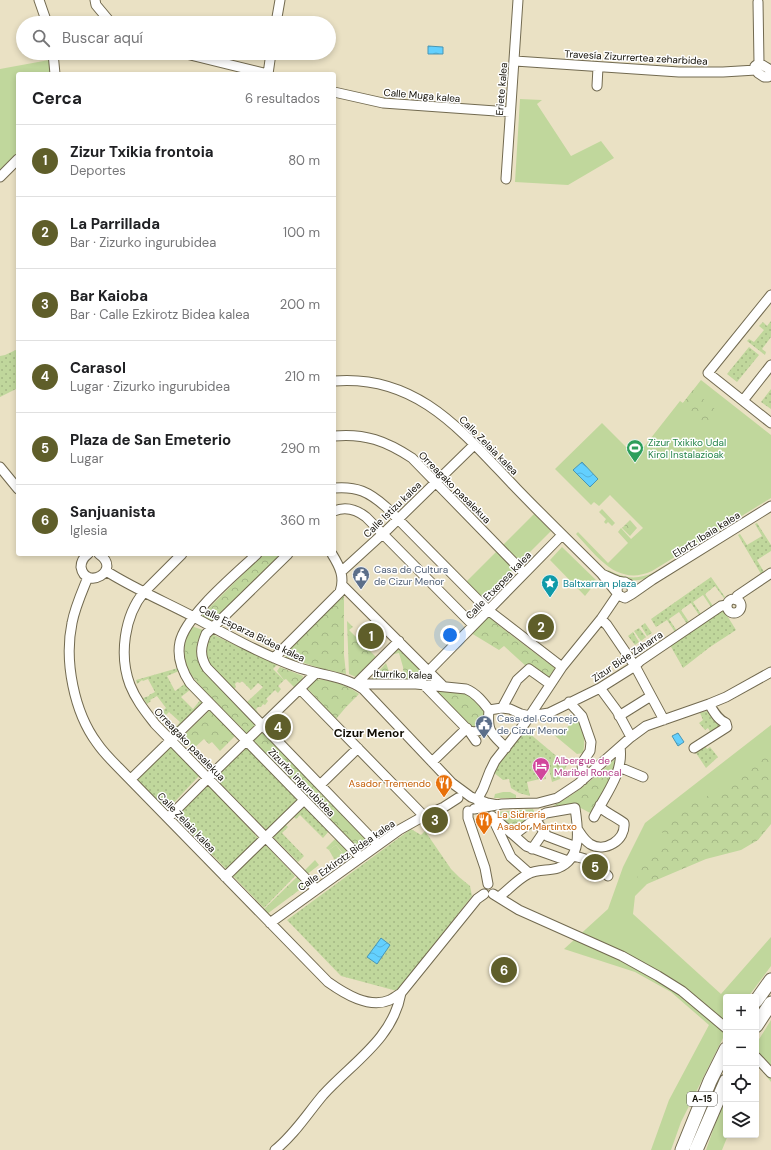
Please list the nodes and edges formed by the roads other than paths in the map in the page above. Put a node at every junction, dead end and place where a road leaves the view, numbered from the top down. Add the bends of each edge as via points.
1 (40, 0) edge
2 (95, 0) edge
3 (280, 0) edge
4 (518, 0) edge
5 (757, 1) edge
6 (45, 16) edge
7 (105, 16) edge
8 (277, 16) edge
9 (54, 60) edge
10 (211, 60) edge
11 (270, 60) edge
12 (515, 61) junction
13 (598, 67) junction
14 (757, 67) junction
15 (56, 72) edge
16 (260, 72) edge
17 (268, 72) edge
18 (770, 75) edge
19 (597, 86) dead end
20 (336, 92) edge
21 (510, 112) junction
22 (16, 161) edge
23 (0, 177) edge
24 (506, 179) dead end
25 (771, 295) edge
26 (771, 365) edge
27 (336, 382) edge
28 (745, 398) dead end
29 (771, 424) edge
30 (336, 436) edge
31 (474, 445) junction
32 (0, 467) edge
33 (436, 482) junction
34 (16, 487) edge
35 (336, 488) edge
36 (771, 506) edge
37 (336, 511) edge
38 (398, 519) junction
39 (383, 534) junction
40 (562, 535) junction
41 (84, 556) edge
42 (103, 556) edge
43 (180, 556) edge
44 (255, 556) edge
45 (286, 556) edge
46 (333, 556) edge
47 (106, 571) junction
48 (342, 571) junction
49 (524, 573) junction
50 (601, 573) junction
51 (771, 573) edge
52 (88, 577) junction
53 (652, 580) junction
54 (627, 583) junction
55 (342, 585) junction
56 (144, 592) junction
57 (617, 593) junction
58 (630, 596) junction
59 (488, 610) junction
60 (193, 617) junction
61 (602, 617) junction
62 (473, 626) junction
63 (212, 627) junction
64 (398, 641) junction
65 (274, 658) junction
66 (635, 666) junction
67 (562, 667) junction
68 (428, 671) junction
69 (771, 672) edge
70 (316, 673) junction
71 (356, 684) junction
72 (550, 684) junction
73 (420, 685) junction
74 (443, 686) junction
75 (600, 688) junction
76 (300, 689) junction
77 (651, 696) junction
78 (569, 702) junction
79 (209, 703) junction
80 (709, 704) junction
81 (502, 708) junction
82 (489, 710) junction
83 (530, 716) junction
84 (619, 716) junction
85 (664, 720) junction
86 (262, 726) junction
87 (489, 728) junction
88 (468, 729) junction
89 (631, 737) junction
90 (171, 740) junction
91 (247, 741) junction
92 (476, 741) dead end
93 (620, 747) junction
94 (358, 748) junction
95 (506, 748) junction
96 (694, 748) dead end
97 (432, 762) junction
98 (619, 767) junction
99 (643, 777) dead end
100 (208, 778) junction
101 (131, 779) junction
102 (583, 780) junction
103 (452, 783) junction
104 (320, 785) junction
105 (304, 800) junction
106 (460, 801) junction
107 (538, 803) junction
108 (473, 804) junction
109 (494, 805) junction
110 (600, 805) junction
111 (546, 813) junction
112 (424, 816) junction
113 (492, 816) junction
114 (594, 817) dead end
115 (168, 818) junction
116 (535, 819) junction
117 (578, 829) junction
118 (543, 833) junction
119 (514, 835) junction
120 (266, 837) junction
121 (377, 844) junction
122 (532, 848) junction
123 (572, 855) junction
124 (360, 857) junction
125 (529, 873) junction
126 (608, 876) dead end
127 (225, 877) junction
128 (314, 887) dead end
129 (492, 895) junction
130 (270, 923) junction
131 (771, 980) edge
132 (401, 993) junction
133 (759, 997) edge
134 (771, 1003) edge
135 (759, 1021) edge
136 (723, 1025) edge
137 (723, 1055) edge
138 (759, 1060) edge
139 (769, 1071) edge
140 (723, 1088) edge
141 (275, 1150) edge
142 (682, 1150) edge
143 (696, 1150) edge

1 - 6 street
2 - 7 street
3 - 8 street
4 - 12 street, Eriete kalea
5 - 14 street
9 - 15 street
10 - 16 street
11 - 17 street
12 - 13 street, Travesía Zizurrertea zeharbidea
12 - 21 street, Eriete kalea
13 - 14 street, Travesía Zizurrertea zeharbidea via 698,72 723,72
13 - 19 street
14 - 18 street via 764,78
20 - 21 street, Calle Muga kalea via 383,104
21 - 24 street, Eriete kalea
22 - 23 street
25 - 29 street via 708,373
26 - 28 street
27 - 31 street, Calle Zelaia kalea via 372,382 409,394 440,413
30 - 33 street, Orreagako pasalekua via 364,436 388,444 412,458
31 - 33 street, Calle Istizu kalea
31 - 40 street, Calle Zelaia kalea
32 - 34 street
33 - 38 street, Calle Istizu kalea
33 - 49 street, Orreagako pasalekua
35 - 38 street via 354,488 373,495
36 - 53 street, Elortz Ibaia kalea
37 - 39 street via 347,508 360,512
38 - 39 street, Calle Istizu kalea
38 - 59 street
39 - 48 street, Calle Istizu kalea
39 - 62 street
40 - 49 street, Calle Etxepea kalea
40 - 50 street, Calle Zelaia kalea
41 - 52 street via 81,566
42 - 47 street
43 - 56 street, Orreagako pasalekua
44 - 60 street, Zizurko ingurubidea
45 - 63 street, Zizurko ingurubidea
46 - 48 street
47 - 52 street via 102,576
47 - 56 street, Calle Esparza Bidea kalea
48 - 55 street
49 - 59 street, Calle Etxepea kalea
50 - 54 street, Calle Zelaia kalea
50 - 57 street, Calle Zelaia kalea
51 - 66 street, Zizur Bide Zaharra via 737,596 736,600 721,606
52 - 101 street, Calle Zelaia kalea via 72,624 70,658 76,696 96,742
53 - 54 street, Elortz Ibaia kalea
53 - 58 street, Elortz Ibaia kalea
54 - 57 street via 618,585
54 - 58 street via 632,588
55 - 64 street
55 - 65 street via 336,597
56 - 60 street, Calle Esparza Bidea kalea
56 - 90 street, Orreagako pasalekua via 132,611 127,630 125,659 130,683 142,707
57 - 58 street via 622,598
57 - 61 street, Elortz Ibaia kalea
58 - 61 street, Elortz Ibaia kalea
59 - 62 street, Calle Etxepea kalea
59 - 67 street
60 - 63 street, Calle Esparza Bidea kalea
60 - 79 street, Zizurko ingurubidea via 180,642 181,663 190,683
61 - 66 street
61 - 67 street, Elortz Ibaia kalea
62 - 68 street, Calle Etxepea kalea
63 - 65 street, Calle Esparza Bidea kalea
63 - 86 street, Zizurko ingurubidea via 202,643 204,663
64 - 68 street
64 - 71 street, Iturriko kalea
65 - 70 street, Calle Esparza Bidea kalea
66 - 75 street, Zizur Bide Zaharra
66 - 77 street
67 - 72 street, Elortz Ibaia kalea
68 - 73 street, Calle Etxepea kalea
68 - 74 street
69 - 80 street
70 - 71 street, Calle Esparza Bidea kalea
70 - 76 street
71 - 73 street, Iturriko kalea
71 - 97 street, Calle Esparza Bidea kalea
72 - 81 street via 529,669 517,680
72 - 83 street, Elortz Ibaia kalea
73 - 74 street, Iturriko kalea
73 - 88 street
74 - 82 street, Iturriko kalea via 472,692
75 - 78 street, Zizur Bide Zaharra
75 - 84 street
76 - 86 street
76 - 94 street
77 - 84 street
77 - 85 street
78 - 83 street, Zizur Bide Zaharra via 549,713
78 - 102 street via 582,716 591,742 590,751 582,763
79 - 90 street
79 - 91 street, Zizurko ingurubidea
80 - 85 street
80 - 96 street via 727,727
81 - 82 street
81 - 83 street
82 - 87 street
83 - 95 street
84 - 89 street
85 - 89 street via 646,726
86 - 91 street
86 - 104 street, Zizurko ingurubidea
87 - 88 street via 474,732
87 - 95 street
88 - 92 street
88 - 97 street
89 - 93 street
90 - 100 street, Orreagako pasalekua
90 - 101 street
91 - 100 street
91 - 105 street, Zizurko ingurubidea
93 - 98 street
93 - 102 street
94 - 104 street
94 - 112 street
95 - 108 street via 495,761 484,788
97 - 103 street, Calle Esparza Bidea kalea
98 - 99 street
98 - 110 street via 615,780
100 - 115 street
100 - 120 street, Orreagako pasalekua
101 - 115 street, Calle Zelaia kalea
102 - 107 street via 557,798
103 - 106 street, Calle Esparza Bidea kalea
103 - 108 street, Calle Esparza Bidea kalea
104 - 121 street, Zizurko ingurubidea
105 - 120 street
105 - 124 street, Zizurko ingurubidea
106 - 108 street, Calle Esparza Bidea kalea via 463,809
106 - 112 street, Calle Ezkirotz Bidea kalea
107 - 109 street
107 - 111 street
108 - 109 street
108 - 129 street via 468,818 486,868 488,884 494,889
109 - 113 street
110 - 114 street
110 - 117 street via 624,823 616,842 605,847 591,845 583,839
111 - 116 street
111 - 117 street via 575,808
112 - 121 street, Calle Ezkirotz Bidea kalea
113 - 119 street
113 - 125 street via 511,857
115 - 127 street, Calle Zelaia kalea
116 - 118 street
116 - 119 street
117 - 123 street via 578,840
118 - 122 street
118 - 123 street
119 - 122 street
120 - 127 street
120 - 128 street, Orreagako pasalekua
121 - 124 street, Calle Ezkirotz Bidea kalea
122 - 123 street
123 - 125 street via 558,868
123 - 126 street via 596,863
124 - 130 street, Calle Ezkirotz Bidea kalea
125 - 129 street
127 - 130 street, Calle Zelaia kalea
129 - 132 street via 477,899
129 - 136 street via 640,966 682,991
130 - 132 street, Calle Zelaia kalea via 328,982 341,991 366,1002 378,1003 390,1000
131 - 133 highway
132 - 141 street via 395,1015 380,1038 323,1096 290,1137
134 - 135 highway
137 - 142 highway, A-15
138 - 139 street
140 - 143 highway, A-15

